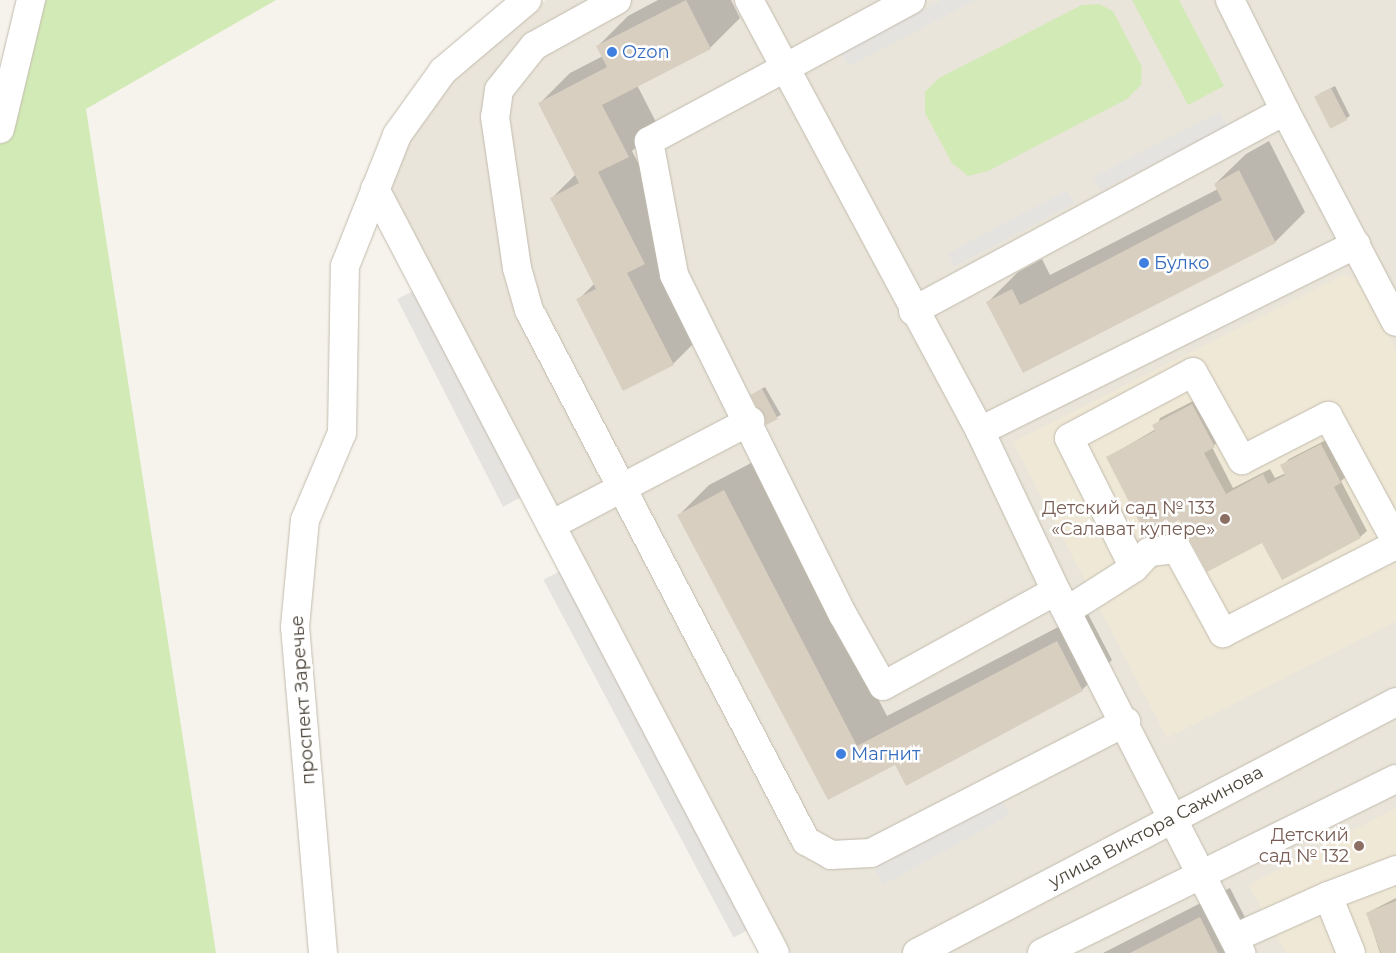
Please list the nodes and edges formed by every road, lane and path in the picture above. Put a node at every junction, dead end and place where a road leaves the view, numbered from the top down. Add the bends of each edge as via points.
1 (31, 0) edge
2 (527, 0) edge
3 (617, 0) edge
4 (749, 0) edge
5 (911, 0) edge
6 (1230, 0) edge
7 (784, 65) junction
8 (1285, 111) junction
9 (0, 129) edge
10 (375, 189) junction
11 (1356, 244) junction
12 (913, 311) junction
13 (1396, 322) edge
14 (750, 421) junction
15 (980, 431) junction
16 (621, 490) junction
17 (551, 525) junction
18 (1396, 543) edge
19 (1134, 568) junction
20 (1062, 600) junction
21 (1396, 702) edge
22 (1126, 722) junction
23 (1396, 779) edge
24 (1174, 817) junction
25 (1396, 870) edge
26 (1203, 875) junction
27 (1328, 896) junction
28 (1238, 945) edge
29 (323, 953) edge
30 (775, 953) edge
31 (917, 953) edge
32 (1042, 953) edge
33 (1351, 953) edge

1 - 9 street
2 - 10 street, проспект Заречье via 443,71 397,135
3 - 16 street via 534,46 499,90 495,117 517,268 529,310
4 - 7 street
5 - 7 street
6 - 8 street
7 - 12 street
7 - 14 street via 649,141 674,275
8 - 11 street
8 - 12 street
10 - 17 street
10 - 29 street, проспект Заречье via 345,266 342,433 305,520 295,627
11 - 13 street
11 - 15 street
12 - 15 street
14 - 16 street
14 - 20 street via 843,615 883,686
15 - 20 street
16 - 17 street
16 - 22 street via 785,806 806,840 831,855 870,853
17 - 30 street
18 - 19 street via 1223,633 1177,549 1149,552
18 - 19 street via 1328,416 1242,460 1193,372 1069,438
19 - 20 street
20 - 22 street
21 - 24 street, улица Виктора Сажинова
22 - 24 street
23 - 26 street
24 - 26 street
24 - 31 street, улица Виктора Сажинова
25 - 27 street
26 - 28 street
26 - 32 street
27 - 28 street via 1290,909
27 - 33 street

